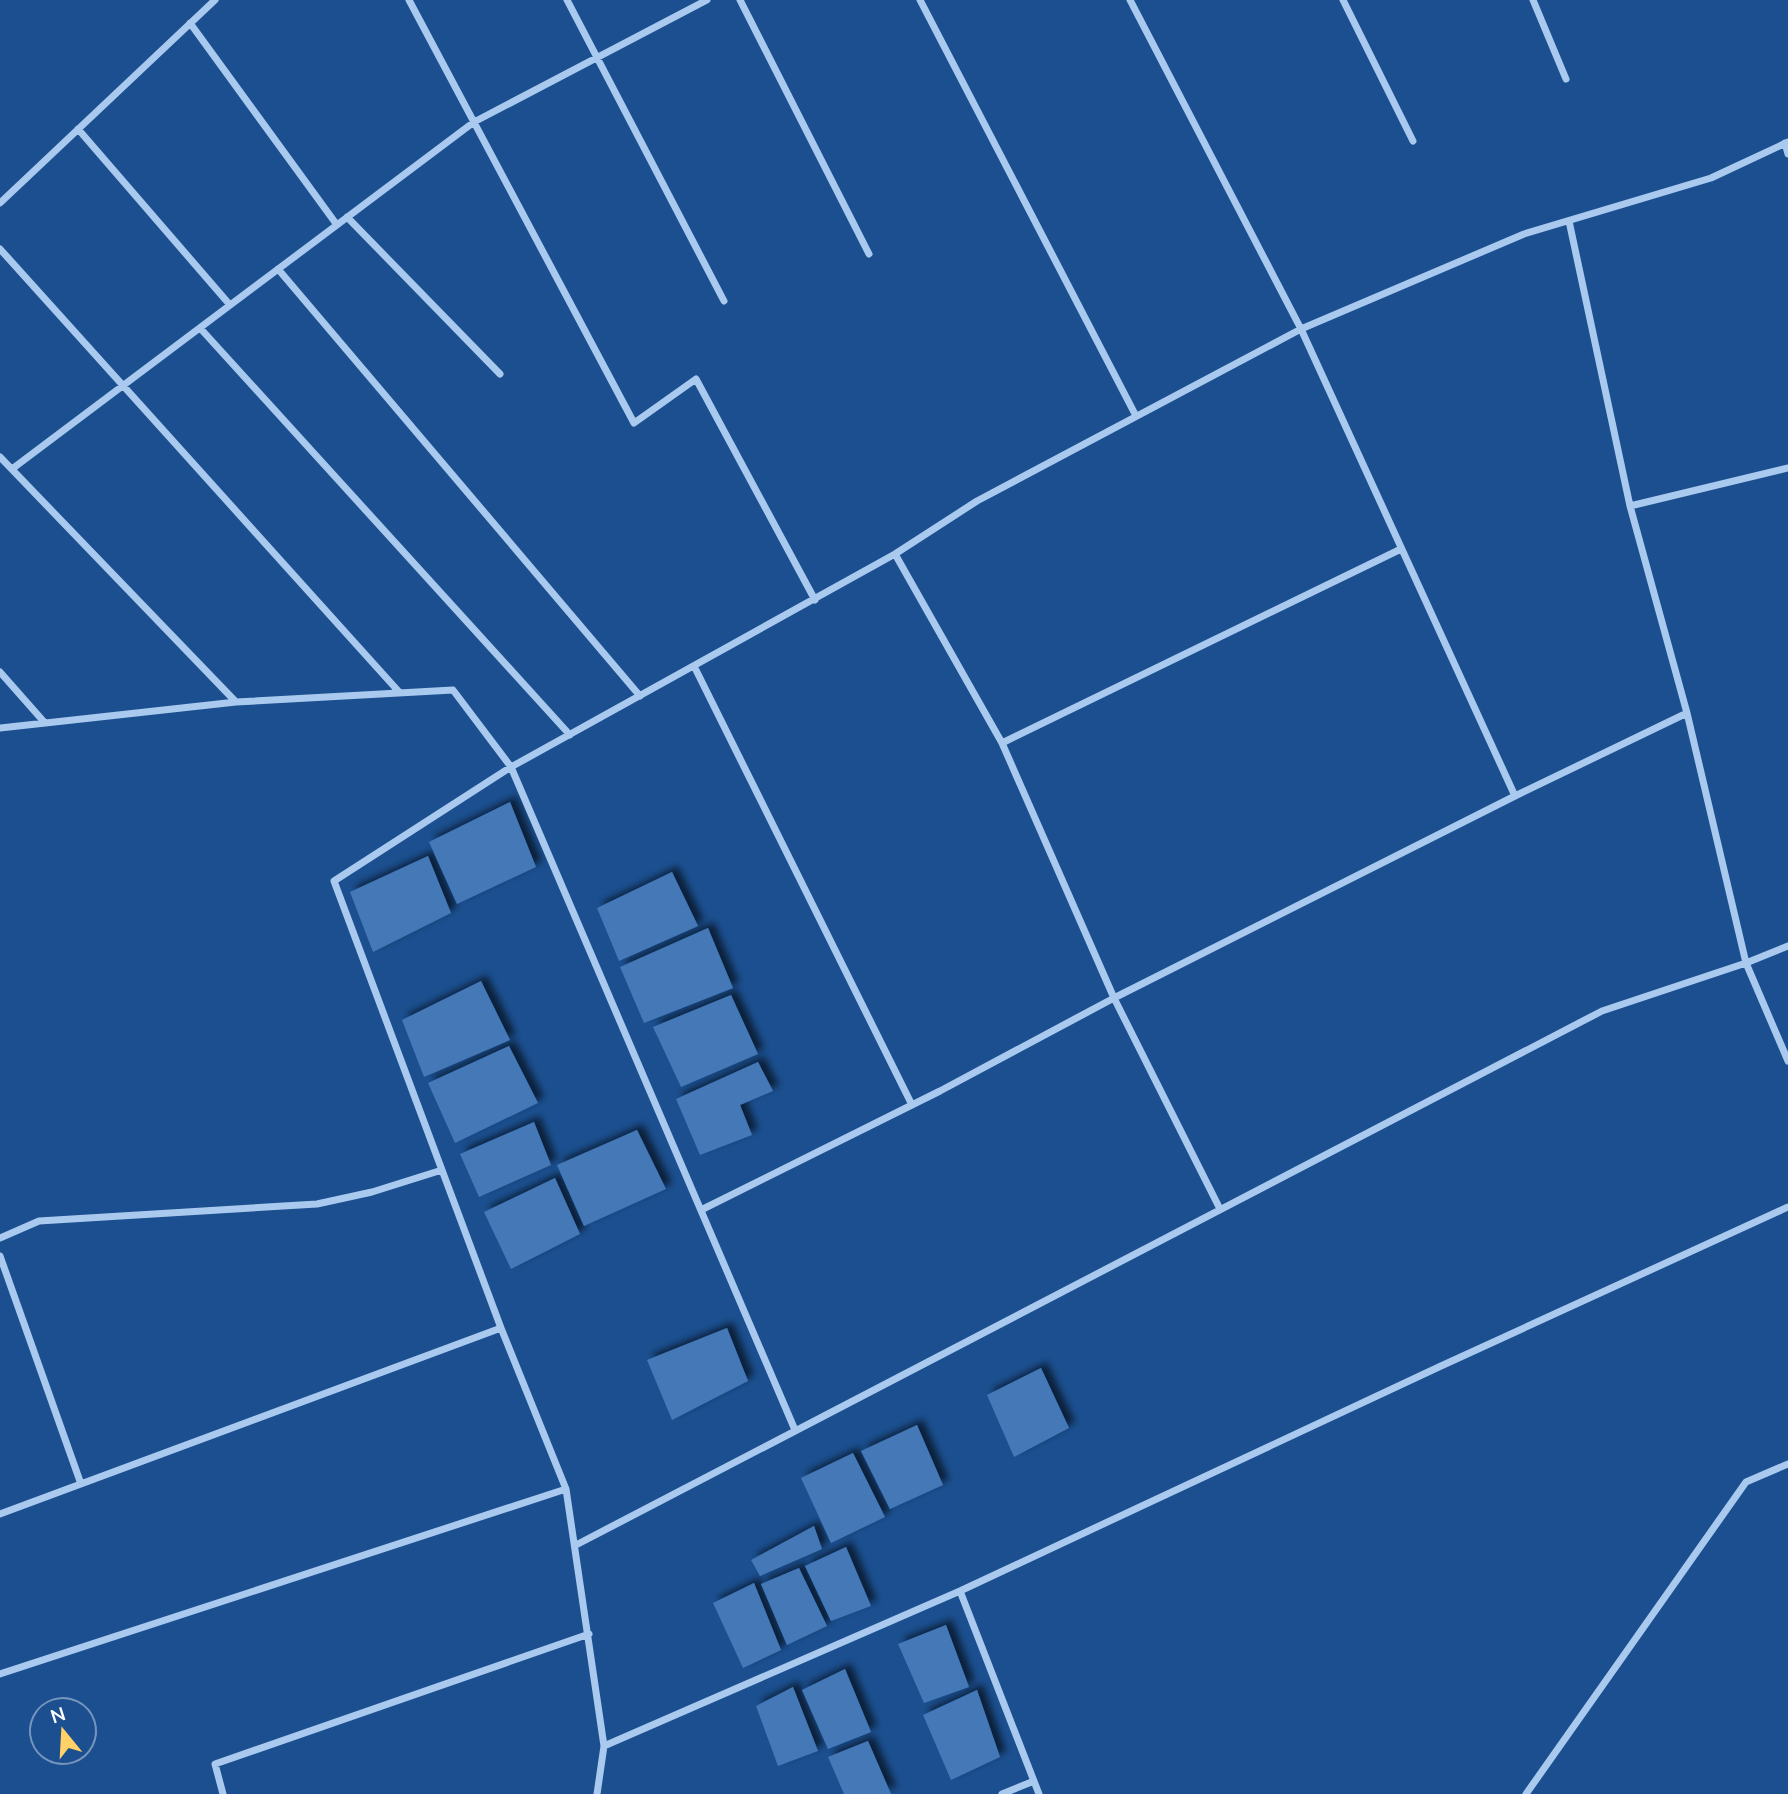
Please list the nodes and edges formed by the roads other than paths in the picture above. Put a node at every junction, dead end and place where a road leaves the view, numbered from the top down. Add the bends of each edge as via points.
1 (215, 0) edge
2 (409, 0) edge
3 (567, 0) edge
4 (708, 0) edge
5 (740, 0) edge
6 (920, 0) edge
7 (1130, 0) edge
8 (1343, 0) edge
9 (1533, 0) edge
10 (190, 23) junction
11 (597, 57) junction
12 (1566, 79) dead end
13 (474, 122) junction
14 (78, 129) junction
15 (1413, 141) dead end
16 (1786, 142) edge
17 (1788, 153) edge
18 (0, 203) edge
19 (347, 217) junction
20 (1569, 221) junction
21 (337, 225) junction
22 (0, 249) edge
23 (869, 254) dead end
24 (278, 269) junction
25 (724, 301) dead end
26 (230, 305) junction
27 (200, 328) junction
28 (1301, 329) junction
29 (500, 374) dead end
30 (122, 386) junction
31 (1136, 416) junction
32 (0, 457) edge
33 (1788, 468) edge
34 (12, 470) junction
35 (1630, 506) junction
36 (1401, 549) junction
37 (895, 554) junction
38 (815, 600) junction
39 (694, 666) junction
40 (0, 672) edge
41 (400, 692) junction
42 (640, 696) junction
43 (236, 702) junction
44 (1687, 713) junction
45 (45, 723) junction
46 (0, 728) edge
47 (570, 735) junction
48 (1002, 743) junction
49 (511, 767) junction
50 (1514, 796) junction
51 (1788, 946) edge
52 (1746, 963) junction
53 (1114, 998) junction
54 (1788, 1061) edge
55 (912, 1105) junction
56 (442, 1170) junction
57 (1788, 1207) edge
58 (1220, 1209) junction
59 (701, 1210) junction
60 (0, 1238) edge
61 (0, 1256) edge
62 (501, 1328) junction
63 (795, 1430) junction
64 (1788, 1464) edge
65 (81, 1484) junction
66 (566, 1489) junction
67 (0, 1514) edge
68 (576, 1545) junction
69 (960, 1591) junction
70 (589, 1634) junction
71 (0, 1674) edge
72 (604, 1746) junction
73 (1034, 1781) junction
74 (223, 1794) edge
75 (597, 1794) edge
76 (1002, 1794) edge
77 (1039, 1794) edge
78 (1526, 1794) edge

1 - 10 street
2 - 13 street
3 - 11 street
4 - 11 street
5 - 23 street
6 - 31 street
7 - 28 street
8 - 15 street
9 - 12 street
10 - 14 street
10 - 21 street
11 - 13 street
11 - 25 street
13 - 19 street
13 - 38 street via 634,423 696,379
14 - 18 street
14 - 26 street
16 - 17 street
16 - 20 street via 1711,178
19 - 21 street
19 - 29 street
20 - 28 street via 1524,234
20 - 35 street
21 - 24 street
22 - 30 street
24 - 26 street
24 - 42 street
26 - 27 street
27 - 30 street
27 - 47 street
28 - 31 street
28 - 36 street
30 - 34 street
30 - 41 street
31 - 37 street via 977,500
32 - 34 street
33 - 35 street
34 - 43 street
35 - 44 street
36 - 48 street
36 - 50 street
37 - 38 street
37 - 48 street
38 - 39 street
39 - 42 street
39 - 55 street
40 - 45 street
41 - 43 street
41 - 49 street via 453,690
42 - 47 street
43 - 45 street
44 - 50 street
44 - 52 street
45 - 46 street
47 - 49 street
48 - 53 street
49 - 56 street via 334,881
49 - 59 street
50 - 53 street
51 - 52 street
52 - 54 street
52 - 58 street via 1602,1011
53 - 55 street
53 - 58 street
55 - 59 street
56 - 60 street via 326,1202 39,1221
56 - 62 street
57 - 69 street
58 - 63 street
59 - 63 street
61 - 65 street
62 - 65 street
62 - 66 street
63 - 68 street
64 - 78 street via 1746,1482
65 - 67 street
66 - 68 street
66 - 71 street
68 - 70 street
69 - 72 street
69 - 73 street
70 - 72 street
70 - 74 street via 215,1764
72 - 75 street
73 - 76 street
73 - 77 street

